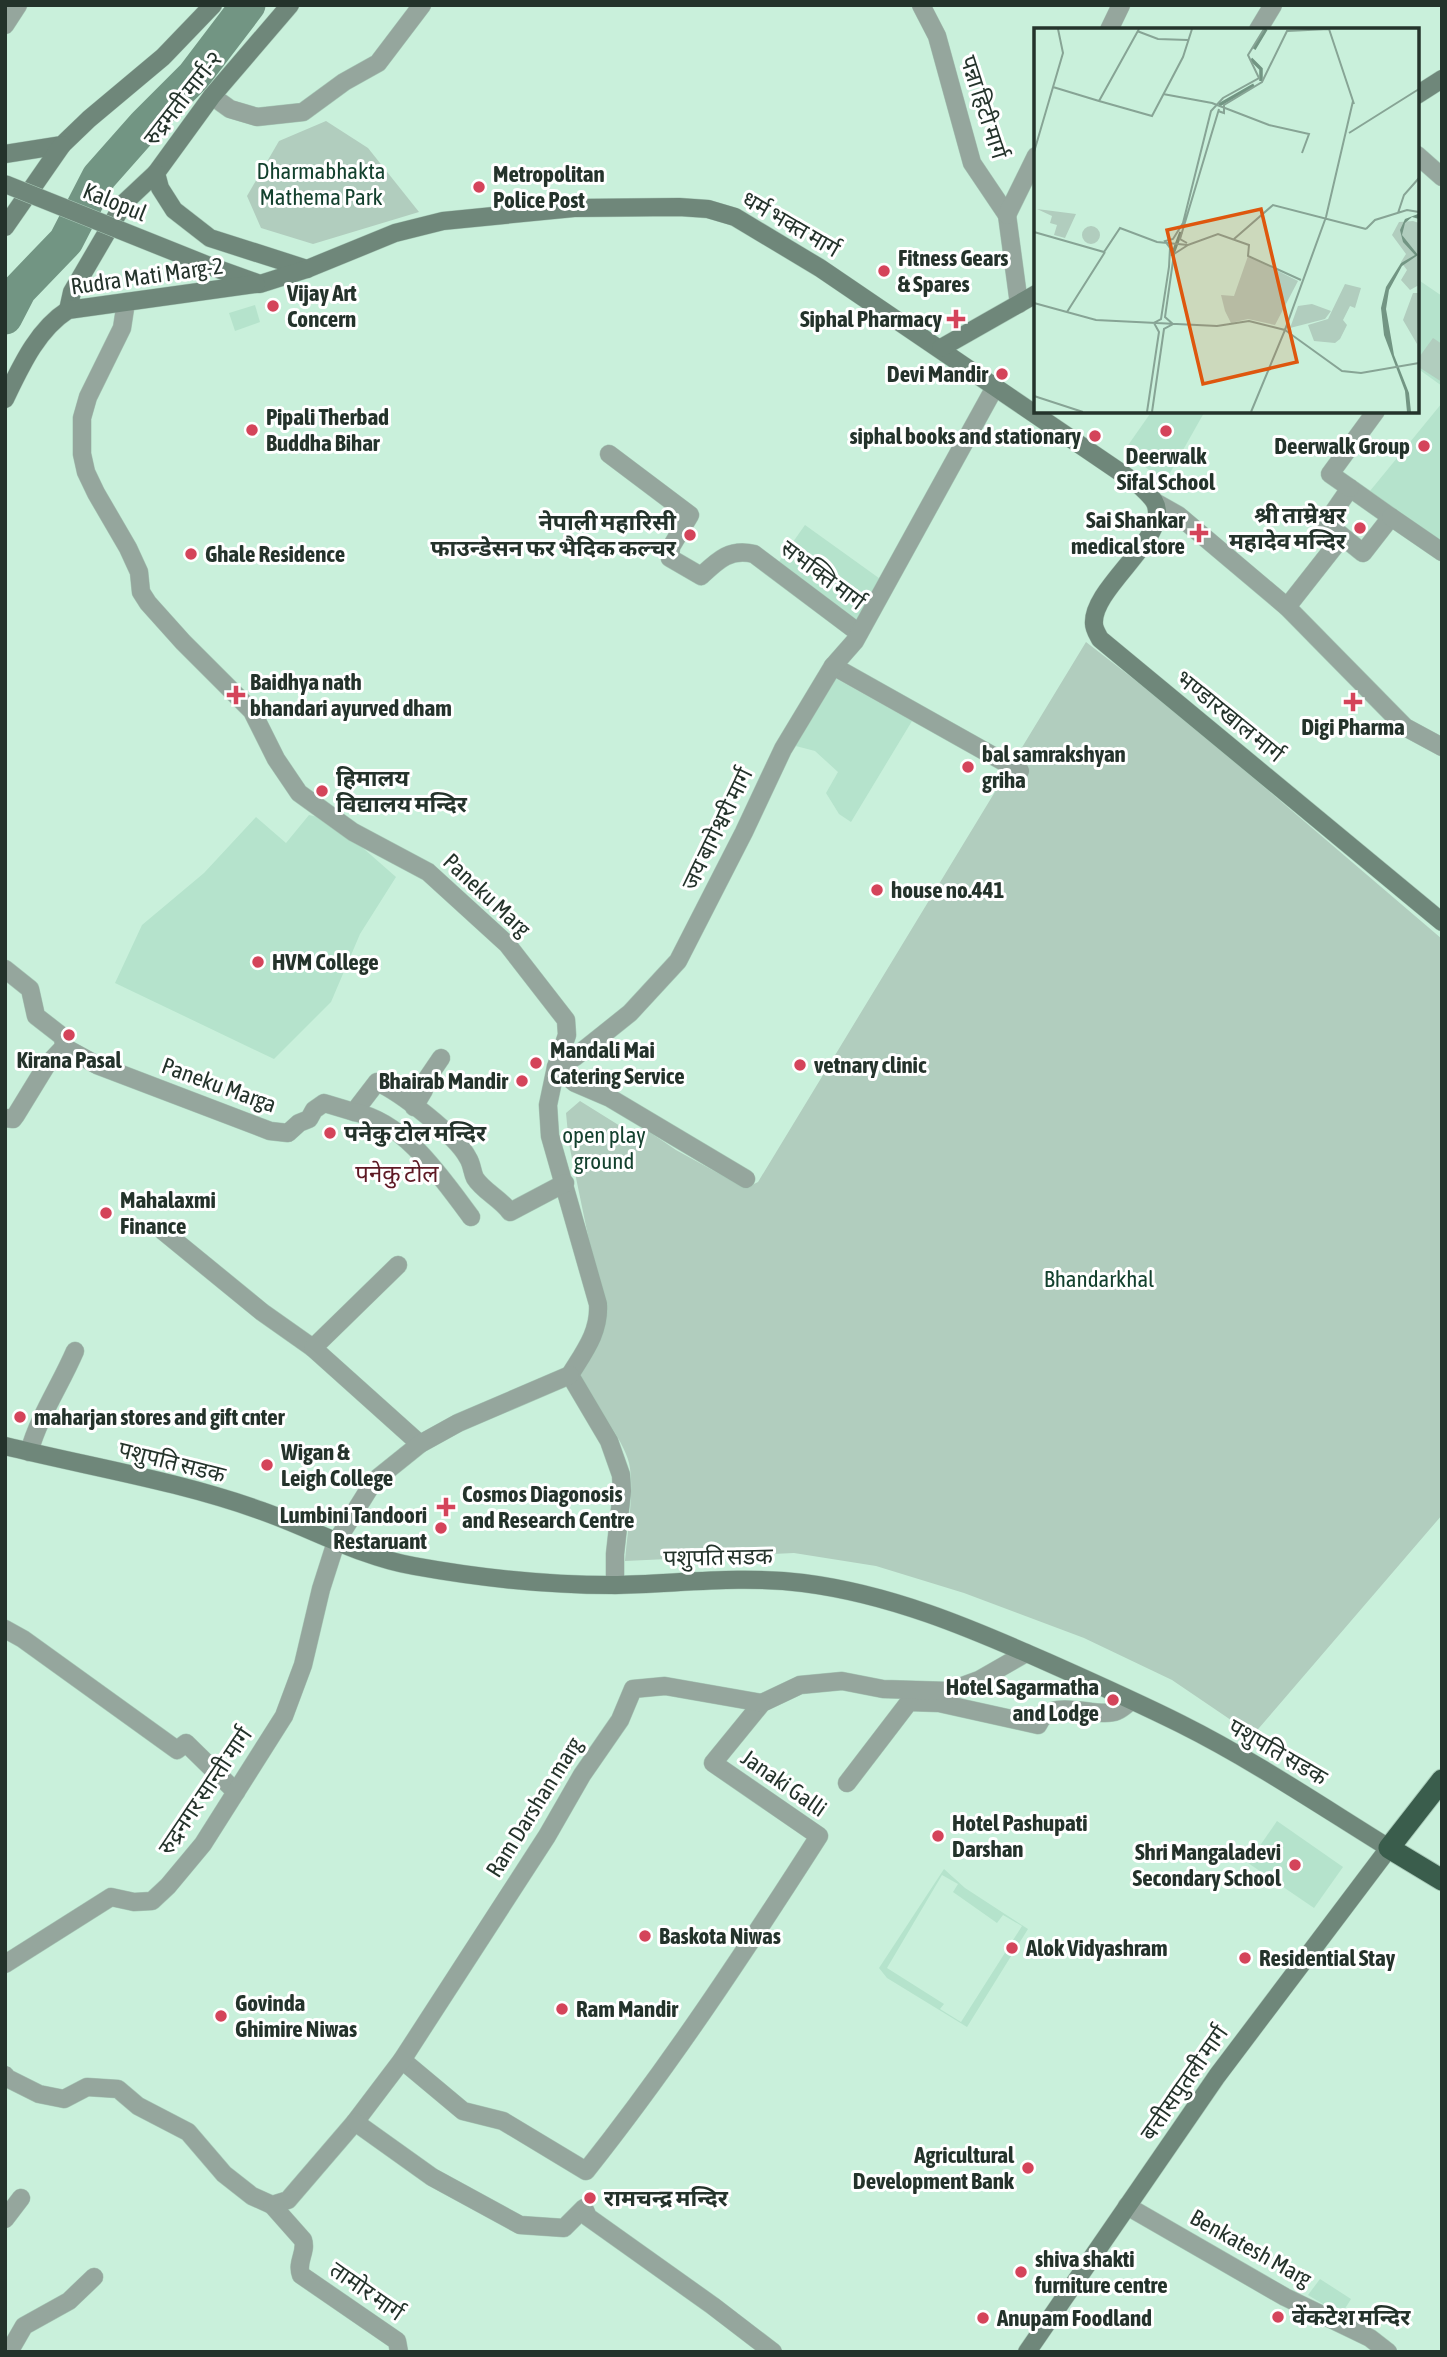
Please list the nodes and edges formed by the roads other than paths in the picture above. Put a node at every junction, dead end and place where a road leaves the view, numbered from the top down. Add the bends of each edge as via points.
1 (18, 5) edge
2 (213, 5) edge
3 (290, 5) edge
4 (422, 5) edge
5 (921, 5) edge
6 (1121, 5) edge
7 (1273, 5) edge
8 (5, 25) edge
9 (1110, 28) edge
10 (1259, 28) edge
11 (1442, 79) edge
12 (1419, 94) edge
13 (212, 96) junction
14 (62, 145) junction
15 (5, 154) edge
16 (1419, 157) edge
17 (1034, 160) edge
18 (156, 173) junction
19 (1442, 177) edge
20 (5, 184) edge
21 (1007, 215) junction
22 (5, 227) edge
23 (307, 269) junction
24 (260, 284) junction
25 (1034, 295) edge
26 (126, 302) junction
27 (1019, 304) junction
28 (68, 310) junction
29 (941, 348) junction
30 (995, 387) junction
31 (5, 400) edge
32 (1375, 413) edge
33 (609, 454) dead end
34 (1350, 488) junction
35 (1156, 509) junction
36 (1391, 517) junction
37 (1342, 537) junction
38 (1442, 552) edge
39 (1287, 607) junction
40 (859, 633) junction
41 (833, 666) junction
42 (1442, 747) edge
43 (1020, 771) dead end
44 (1442, 922) edge
45 (5, 969) edge
46 (64, 1047) junction
47 (441, 1058) dead end
48 (556, 1067) junction
49 (414, 1107) junction
50 (354, 1112) junction
51 (5, 1118) edge
52 (746, 1179) dead end
53 (565, 1183) junction
54 (471, 1216) dead end
55 (163, 1231) dead end
56 (398, 1265) dead end
57 (313, 1348) junction
58 (75, 1351) dead end
59 (570, 1375) junction
60 (420, 1444) junction
61 (5, 1446) edge
62 (29, 1452) junction
63 (336, 1542) junction
64 (615, 1585) junction
65 (5, 1629) edge
66 (1026, 1653) junction
67 (1131, 1701) junction
68 (762, 1703) junction
69 (1442, 1780) edge
70 (847, 1783) dead end
71 (236, 1792) junction
72 (1389, 1848) junction
73 (1442, 1880) edge
74 (5, 1964) edge
75 (402, 2060) junction
76 (5, 2075) edge
77 (355, 2122) junction
78 (21, 2198) dead end
79 (272, 2205) junction
80 (1127, 2206) junction
81 (5, 2219) edge
82 (94, 2277) dead end
83 (7, 2351) edge
84 (399, 2352) edge
85 (773, 2352) edge
86 (1027, 2352) edge
87 (1388, 2352) edge

1 - 8 street
2 - 14 main road via 163,57
3 - 13 main road, रुद्रमती मार्ग-२
4 - 13 street via 378,63 303,112 257,117 230,109
5 - 21 street, पन्ना हिटी मार्ग via 937,36 971,163
6 - 9 street
7 - 10 street
11 - 12 main road
13 - 18 main road, रुद्रमती मार्ग-२
14 - 15 main road
14 - 22 main road
16 - 19 street
17 - 21 street
18 - 23 main road, रुद्रमती मार्ग-२ via 174,210 210,238
18 - 28 main road via 124,202 72,292
20 - 24 main road, Kalopul, bridge
21 - 27 street, पन्ना हिटी मार्ग
23 - 24 main road, धर्म भक्त मार्ग
23 - 29 main road, धर्म भक्त मार्ग via 395,233 443,221 573,208 708,209 762,232
24 - 26 main road, Rudra Mati Marg-2
25 - 27 main road
26 - 28 main road, Rudra Mati Marg-2
26 - 48 street, Paneku Marg via 122,328 88,397 82,418 82,454 96,493 139,572 141,592 252,711 299,793 354,832 428,872 507,944 566,1020 567,1035
27 - 29 main road
28 - 31 main road, Rudra Mati Marg-2 via 52,320 38,339
29 - 30 main road
30 - 35 main road via 1139,485
30 - 40 street, जय बागेश्वरी मार्ग
32 - 34 street via 1330,474
33 - 40 street, सभक्ति मार्ग via 690,515 671,547 670,558 701,576 719,559 741,551 754,554
34 - 36 street
34 - 37 street via 1326,523
35 - 39 street via 1178,515
35 - 44 main road, भण्डारखाल मार्ग via 1150,535 1096,612 1094,626 1100,639
36 - 37 street via 1363,553
36 - 38 street
37 - 39 street
39 - 42 street via 1405,727
40 - 41 street, जय बागेश्वरी मार्ग
41 - 43 street
41 - 48 street, जय बागेश्वरी मार्ग via 783,749 678,961 630,1013
45 - 46 street via 30,989 36,1016 62,1037
46 - 50 street, Paneku Marga via 97,1065 270,1131 288,1133 324,1102
46 - 51 street via 46,1066 13,1119
47 - 49 street
48 - 52 street via 575,1083 610,1098
48 - 53 street, Paneku Marg via 548,1105 550,1136
49 - 50 street via 377,1082
49 - 53 street via 454,1139 468,1157 476,1180 510,1212
50 - 54 street via 371,1115 420,1152
53 - 59 street, Paneku Marg via 598,1314 592,1339
55 - 57 street
56 - 57 street
57 - 60 street
58 - 62 street via 36,1426
59 - 60 street, रुद्रनगर सान्ती मार्ग
59 - 64 street via 609,1441 621,1475
60 - 63 street, रुद्रनगर सान्ती मार्ग via 374,1481
61 - 62 main road, पशुपति सडक
62 - 63 main road, पशुपति सडक via 239,1504
63 - 64 main road, पशुपति सडक via 408,1565 482,1578
63 - 71 street, रुद्रनगर सान्ती मार्ग via 303,1665 284,1716
64 - 66 main road, पशुपति सडक via 762,1578 838,1587 934,1614
65 - 71 street via 177,1750 186,1743
66 - 67 main road, पशुपति सडक
66 - 68 street, Janaki Galli via 949,1691 883,1689 842,1681 800,1685
67 - 70 street via 1115,1712 1054,1710 1038,1725 939,1703 909,1702
67 - 72 main road, पशुपति सडक via 1183,1725
68 - 75 street, Ram Darshan marg via 665,1686 633,1689 620,1720
68 - 75 street, Janaki Galli via 713,1763 819,1836 747,1948 586,2171 503,2121 463,2111
69 - 72 highway
71 - 74 street, रुद्रनगर सान्ती मार्ग via 203,1844 152,1901 111,1896
72 - 73 highway
72 - 80 main road, बत्तीसपुतली मार्ग via 1217,2076
75 - 77 street
76 - 79 street via 39,2094 64,2099 87,2087 118,2089 138,2106 188,2132 224,2174
77 - 79 street via 288,2200
77 - 85 street via 432,2177 520,2225 564,2228 584,2208 588,2217
78 - 81 street
79 - 84 street, तामोर मार्ग via 303,2240 300,2275 397,2341
80 - 86 main road, बत्तीसपुतली मार्ग
80 - 87 street, Benkatesh Marg
82 - 83 street via 69,2301 24,2326

